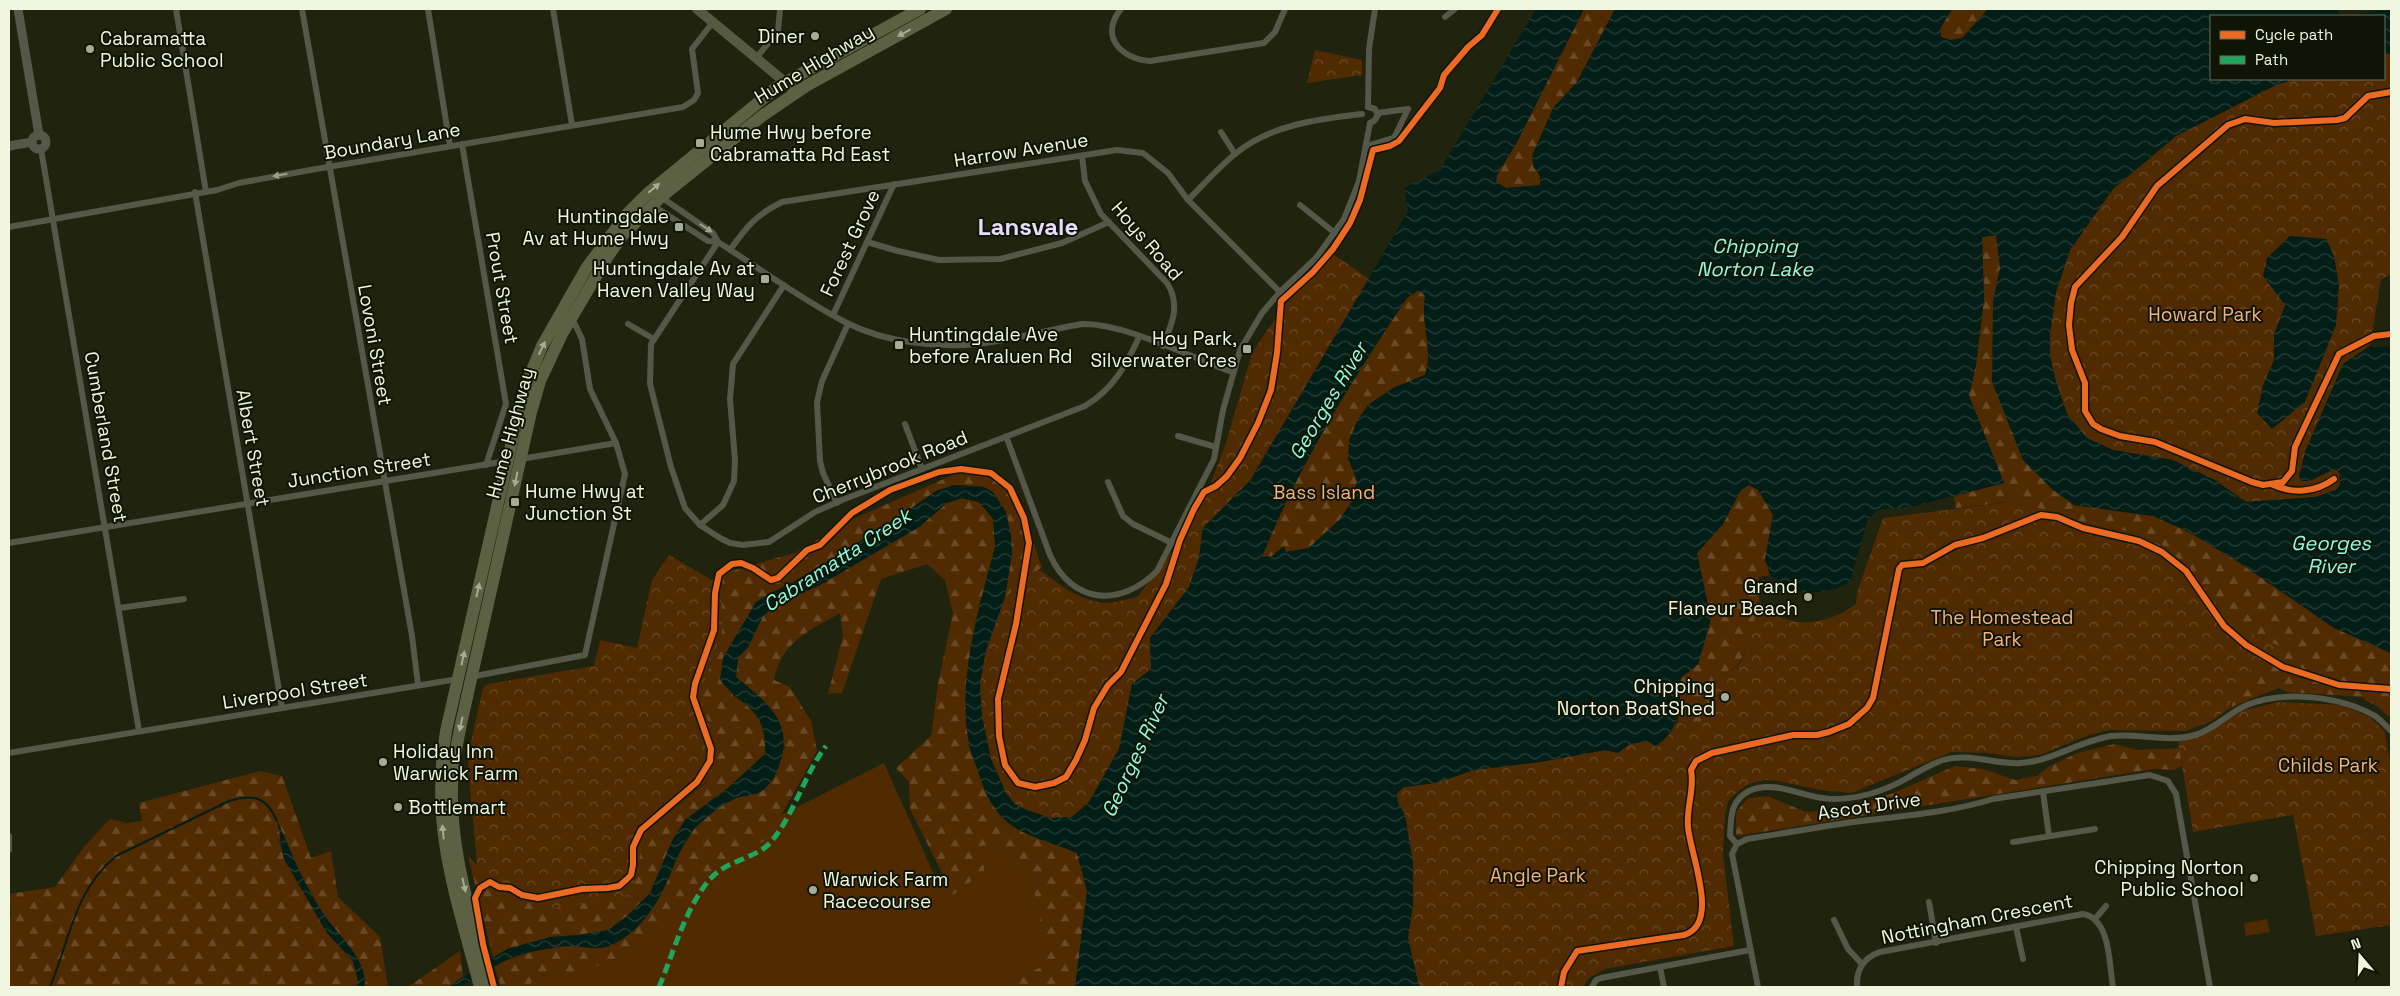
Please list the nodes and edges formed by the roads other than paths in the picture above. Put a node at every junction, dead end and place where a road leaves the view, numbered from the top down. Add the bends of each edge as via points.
1 (18, 9) edge
2 (176, 9) edge
3 (302, 9) edge
4 (428, 9) edge
5 (553, 9) edge
6 (697, 9) edge
7 (780, 9) edge
8 (946, 9) edge
9 (1121, 9) edge
10 (1285, 9) edge
11 (1376, 9) edge
12 (1455, 9) edge
13 (914, 10) edge
14 (1445, 17) dead end
15 (714, 22) junction
16 (757, 57) junction
17 (787, 81) junction
18 (797, 92) junction
19 (1368, 107) junction
20 (1377, 113) junction
21 (1362, 114) junction
22 (1370, 123) junction
23 (572, 125) junction
24 (1221, 132) dead end
25 (36, 139) junction
26 (462, 144) junction
27 (9, 146) edge
28 (450, 146) junction
29 (1366, 146) junction
30 (41, 149) joint
31 (1235, 154) junction
32 (1082, 156) junction
33 (328, 168) junction
34 (894, 184) junction
35 (195, 192) junction
36 (206, 192) junction
37 (1188, 200) junction
38 (657, 201) junction
39 (1300, 205) dead end
40 (53, 219) junction
41 (1109, 222) junction
42 (9, 227) edge
43 (1335, 232) junction
44 (718, 242) junction
45 (867, 242) junction
46 (730, 250) junction
47 (784, 285) junction
48 (1280, 292) junction
49 (833, 315) junction
50 (572, 318) junction
51 (628, 324) dead end
52 (848, 324) junction
53 (1139, 337) junction
54 (654, 339) junction
55 (1163, 346) junction
56 (1232, 372) junction
57 (905, 424) dead end
58 (1006, 436) junction
59 (1178, 436) dead end
60 (616, 443) junction
61 (1216, 447) junction
62 (520, 458) junction
63 (508, 461) junction
64 (486, 465) junction
65 (922, 469) junction
66 (383, 481) junction
67 (1108, 482) dead end
68 (837, 502) junction
69 (247, 504) junction
70 (700, 525) junction
71 (105, 527) junction
72 (9, 543) edge
73 (1172, 543) junction
74 (184, 599) dead end
75 (119, 608) junction
76 (472, 676) junction
77 (458, 679) junction
78 (418, 685) junction
79 (282, 708) junction
80 (139, 731) junction
81 (2391, 731) edge
82 (9, 753) edge
83 (2043, 792) junction
84 (2095, 829) dead end
85 (9, 836) edge
86 (2049, 836) junction
87 (2013, 842) dead end
88 (1737, 844) junction
89 (9, 850) edge
90 (1929, 902) dead end
91 (2106, 906) dead end
92 (2095, 919) junction
93 (1834, 920) dead end
94 (2016, 927) junction
95 (1936, 943) junction
96 (474, 946) junction
97 (1750, 950) junction
98 (2023, 959) dead end
99 (1862, 964) junction
100 (1660, 966) junction
101 (480, 987) edge
102 (489, 987) edge
103 (1592, 987) edge
104 (1664, 987) edge
105 (1758, 987) edge
106 (1857, 987) edge
107 (2113, 987) edge
108 (2210, 987) edge

1 - 25 street
2 - 36 street
3 - 33 street, Lovoni Street
4 - 28 street
5 - 23 street
6 - 15 main road
7 - 16 street via 778,31
8 -> 18 highway, Hume Highway
9 - 10 street via 1112,28 1114,39 1125,55 1150,62 1264,43 1275,32
11 - 19 street via 1370,39
12 - 14 street
13 - 17 highway, Hume Highway
15 - 16 main road
15 - 23 street, Boundary Lane via 692,49 698,93 694,100 683,107
16 - 17 main road
17 - 18 main road
63 -> 17 highway, Hume Highway via 523,397 536,360 606,240 647,194
18 - 38 highway, Hume Highway via 762,116
19 - 20 street
19 - 21 street
20 - 22 street via 1376,120
20 - 29 street via 1408,109 1394,138
21 - 22 street
21 - 31 street via 1296,124 1263,136
22 - 29 street
23 - 26 street, Boundary Lane
24 - 31 street
25 - 27 street
25 - 30 street via 34,148
26 - 28 street, Boundary Lane
26 - 64 street, Prout Street via 506,404
28 - 33 street, Boundary Lane
29 - 43 street via 1356,193
30 - 40 street, Cumberland Street
31 - 37 street
32 - 34 street, Harrow Avenue
32 - 37 street, Harrow Avenue via 1118,150 1144,153 1168,173
32 - 41 street, Hoys Road via 1085,181 1101,214
33 -> 36 street, Boundary Lane via 238,183
33 - 66 street, Lovoni Street
34 - 45 street, Forest Grove
34 - 46 street, Harrow Avenue via 782,202 762,212
35 - 36 street, Boundary Lane
35 - 40 street, Boundary Lane
35 - 69 street, Albert Street
37 - 48 street, Harrow Avenue
38 - 44 street via 708,241
38 -> 44 street via 714,232
38 - 50 highway, Hume Highway via 623,235
39 - 43 street
40 - 42 street, Boundary Lane
40 - 71 street, Cumberland Street
41 - 45 street via 1062,243 1000,259 939,260
41 - 55 street, Hoys Road via 1172,291 1175,309
43 - 48 street via 1316,258
44 - 46 street
44 - 54 street, Cherrybrook Road
45 - 49 street, Forest Grove
46 - 47 street
47 - 49 street
47 - 70 street via 733,364 730,399 734,481 723,504
48 - 56 street via 1249,332
49 - 52 street
50 - 60 street via 582,338 590,389
50 - 62 highway, Hume Highway via 540,381
51 - 54 street
52 - 53 street via 899,339 956,345 1082,324 1104,325
52 - 68 street via 822,382 817,402 821,467
53 - 55 street
53 - 58 street, Cherrybrook Road via 1121,373 1096,399
54 - 70 street, Cherrybrook Road via 649,370 652,393 677,489 685,508
55 - 56 street
56 - 61 street
57 - 65 street
58 - 65 street, Cherrybrook Road
58 - 73 street via 1050,555 1067,583 1106,596 1124,594 1145,583 1157,571
59 - 61 street
60 - 62 street
60 - 76 street, Liverpool Street via 624,466 624,482 585,655
61 - 73 street via 1214,459
62 -> 76 highway, Hume Highway
63 - 64 street, Junction Street
77 -> 63 highway, Hume Highway
64 - 66 street, Junction Street
65 - 68 street, Cherrybrook Road
66 - 69 street, Junction Street
66 - 78 street, Lovoni Street
67 - 73 street via 1123,516
68 - 70 street, Cherrybrook Road via 780,537 757,544 730,543
69 - 71 street, Junction Street
69 - 79 street, Albert Street
71 - 72 street, Junction Street
71 - 75 street, Cumberland Street
74 - 75 street
75 - 80 street, Cumberland Street
76 - 77 street, Liverpool Street
76 -> 96 highway, Hume Highway via 453,770 454,815
77 - 78 street, Liverpool Street
96 -> 77 highway, Hume Highway via 450,875 440,808 444,749
78 - 79 street, Liverpool Street
79 - 80 street, Liverpool Street
80 - 82 street, Liverpool Street
81 - 88 street via 2376,717 2342,701 2269,699 2246,706 2193,736 2111,736 2023,763 1943,760 1889,788 1860,797 1819,798 1770,787 1756,788 1740,797 1731,809 1730,836
83 - 86 street
83 - 88 street, Ascot Drive via 1747,839
83 - 108 street, Ascot Drive via 2150,776 2168,781 2176,794
84 - 86 street
85 - 89 street
86 - 87 street
88 - 97 street via 1732,854
90 - 95 street
91 - 92 street, Nottingham Crescent
92 - 94 street, Nottingham Crescent via 2090,915 2075,914
92 - 107 street, Nottingham Crescent via 2102,929
93 - 99 street via 1848,949
94 - 95 street, Nottingham Crescent
94 - 98 street
95 - 99 street, Nottingham Crescent via 1880,952
96 - 101 highway, Hume Highway
96 - 102 highway, Hume Highway
97 - 100 street
97 - 105 street
99 - 106 street, Nottingham Crescent via 1856,977
100 - 103 street via 1596,980
100 - 104 street

